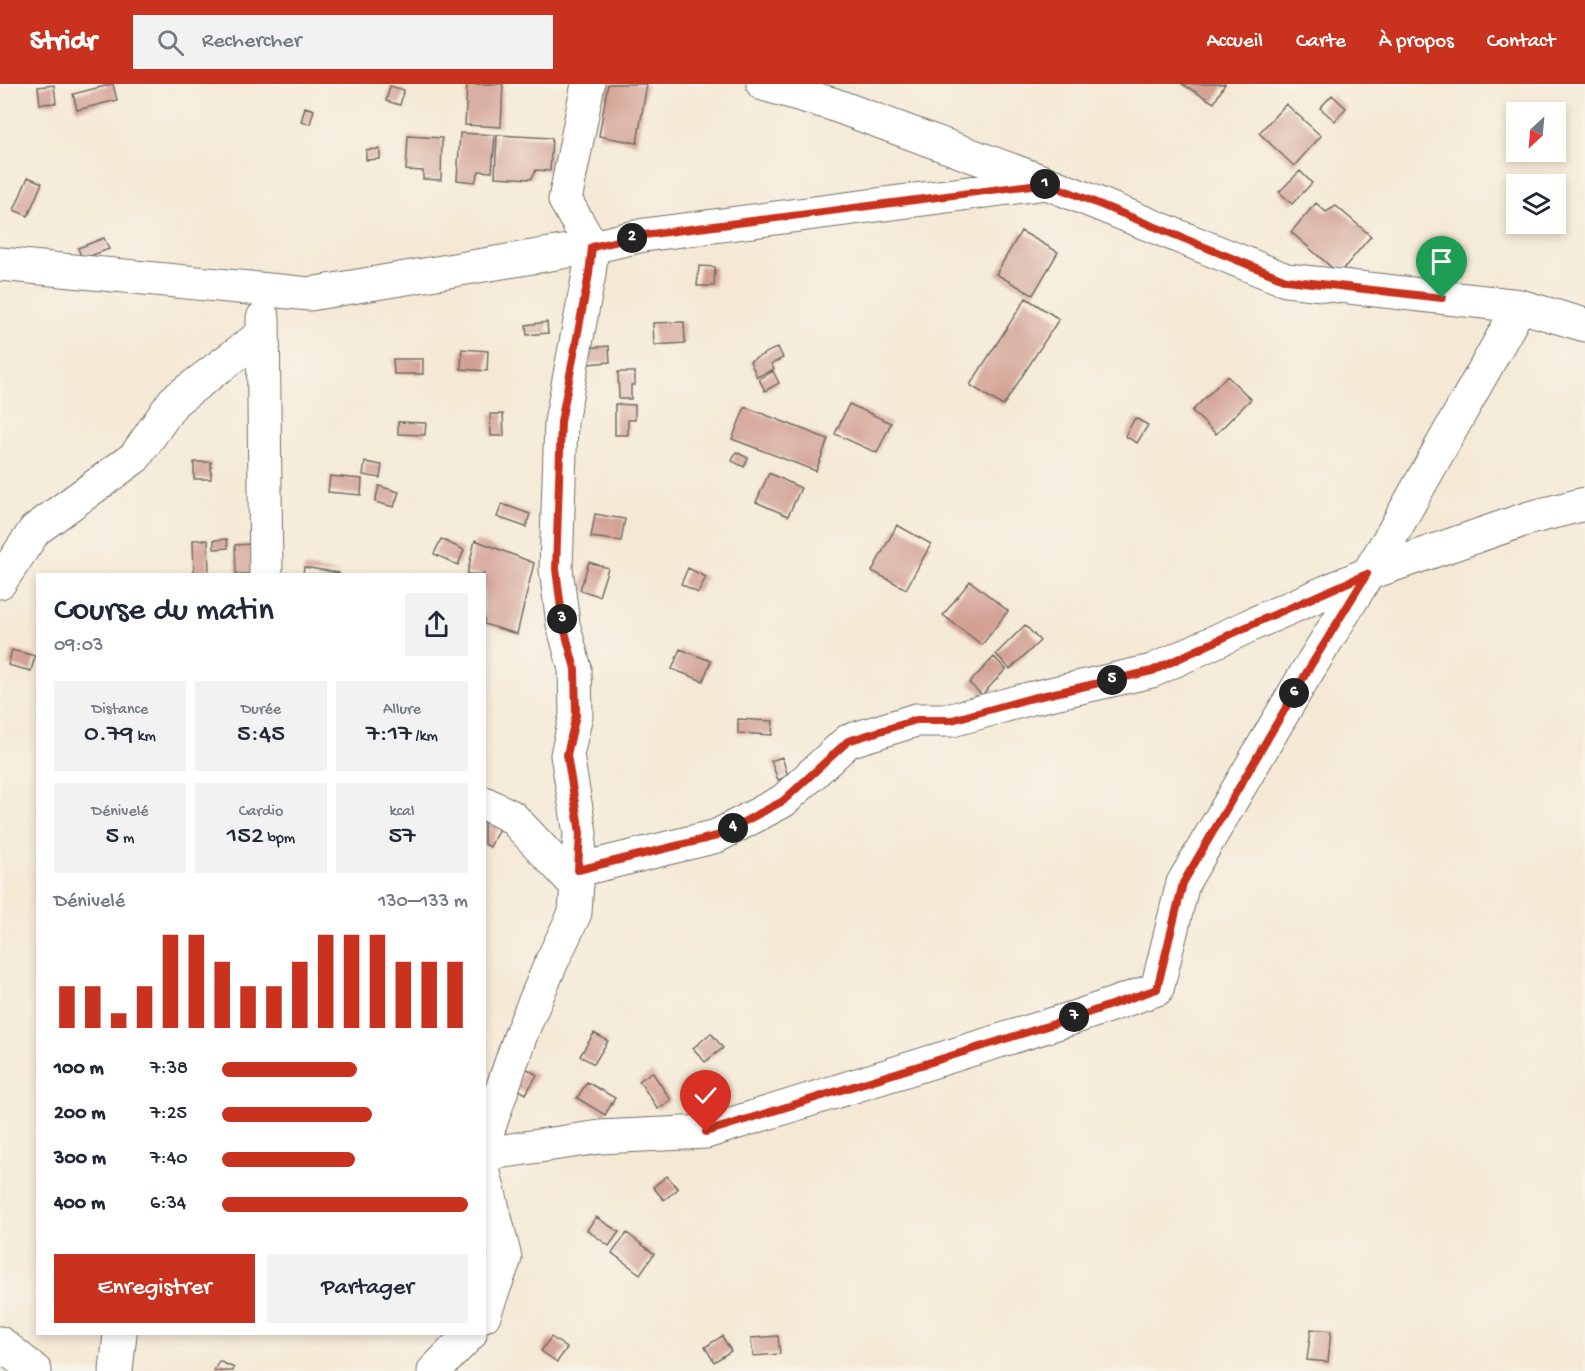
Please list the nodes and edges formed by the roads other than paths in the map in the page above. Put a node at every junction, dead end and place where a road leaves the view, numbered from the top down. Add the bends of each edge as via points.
1 (588, 84) edge
2 (762, 84) edge
3 (1047, 183) junction
4 (592, 247) junction
5 (0, 264) edge
6 (262, 289) junction
7 (1520, 306) junction
8 (1585, 325) edge
9 (263, 334) junction
10 (1585, 504) edge
11 (266, 573) edge
12 (1367, 574) junction
13 (0, 582) edge
14 (486, 804) edge
15 (577, 878) junction
16 (486, 1136) edge
17 (486, 1154) edge
18 (486, 1181) edge
19 (486, 1310) edge
20 (120, 1335) edge
21 (470, 1335) edge
22 (0, 1343) edge
23 (35, 1371) edge
24 (116, 1371) edge
25 (434, 1371) edge

1 - 4 street via 565,200
2 - 3 street via 832,104
3 - 4 street via 644,235
3 - 7 street via 1286,280
4 - 6 street via 310,294
4 - 15 street via 561,422 556,569 563,624 575,669 576,715 567,755 580,833
5 - 6 street
6 - 9 street
7 - 8 street
7 - 12 street
9 - 11 street
9 - 13 street via 174,401 135,457 35,530
10 - 12 street via 1528,518
12 - 15 street via 1152,671 952,720 916,720 848,741 783,801 717,836
12 - 17 street via 1183,883 1157,989 706,1132 600,1137
14 - 15 street via 512,817
15 - 16 street via 575,913 521,1034
18 - 19 street via 505,1258
20 - 24 street
21 - 25 street
22 - 23 street

